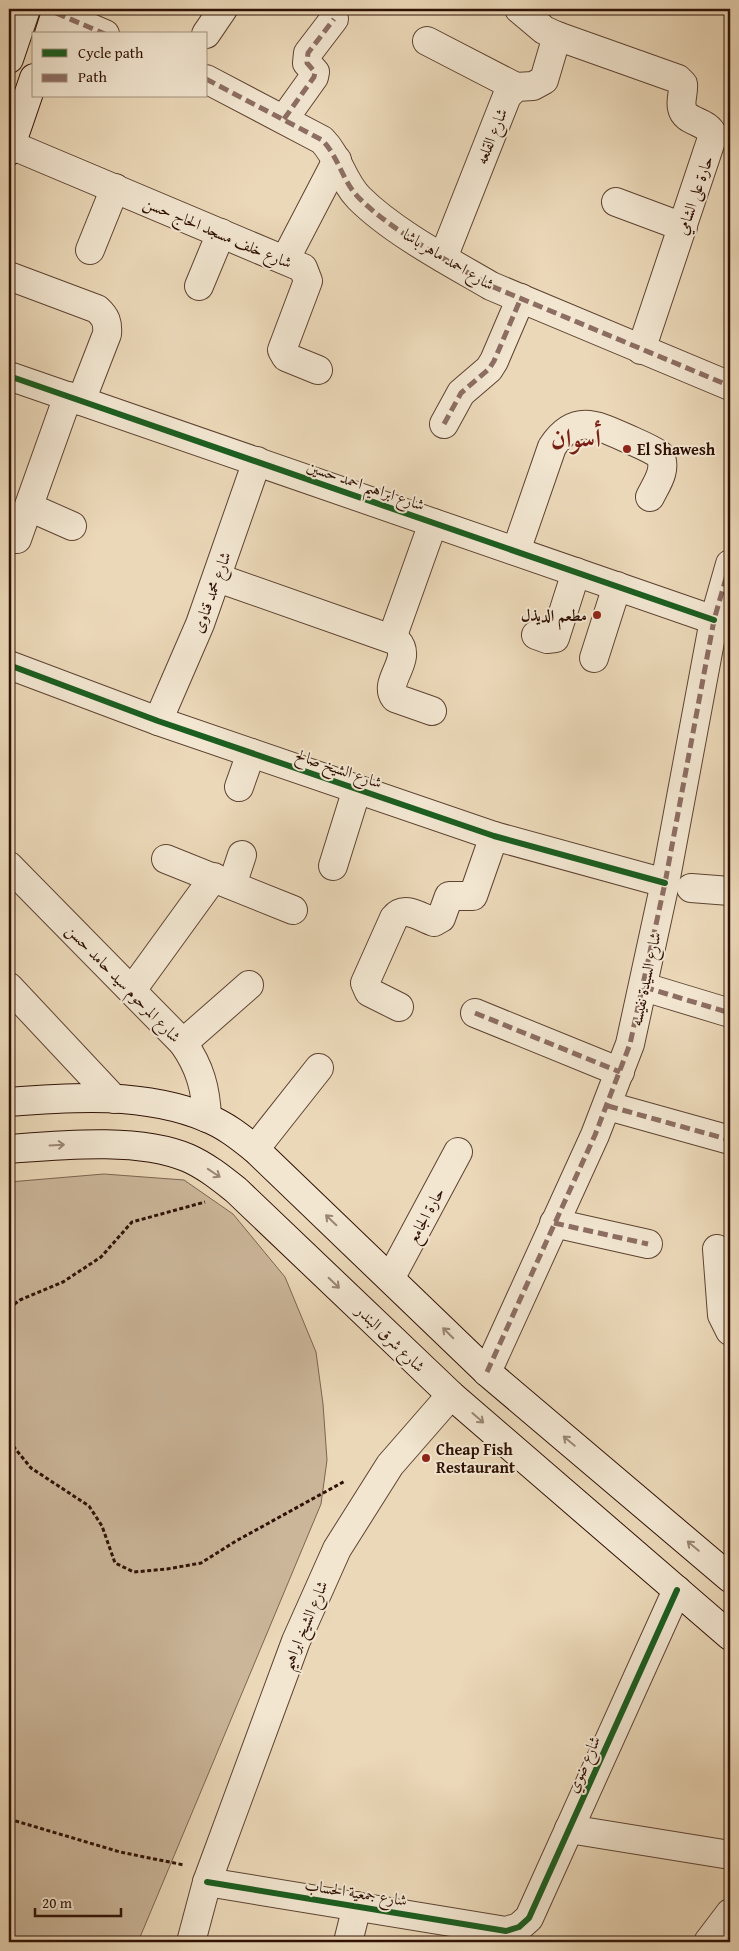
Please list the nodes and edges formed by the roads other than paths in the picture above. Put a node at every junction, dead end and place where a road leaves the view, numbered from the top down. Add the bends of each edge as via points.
1 (26, 9) edge
2 (222, 9) edge
3 (519, 9) edge
4 (54, 19) edge
5 (334, 20) dead end
6 (98, 32) edge
7 (207, 32) edge
8 (557, 36) junction
9 (427, 41) dead end
10 (9, 59) edge
11 (208, 80) edge
12 (32, 84) edge
13 (516, 87) junction
14 (284, 119) junction
15 (10, 148) edge
16 (337, 160) junction
17 (115, 188) junction
18 (616, 202) dead end
19 (683, 227) junction
20 (222, 233) junction
21 (90, 250) dead end
22 (443, 258) junction
23 (285, 260) junction
24 (9, 276) edge
25 (199, 286) dead end
26 (521, 298) junction
27 (641, 350) junction
28 (318, 370) dead end
29 (9, 376) edge
30 (730, 386) edge
31 (75, 399) junction
32 (444, 424) dead end
33 (257, 461) junction
34 (650, 497) dead end
35 (29, 507) junction
36 (433, 523) junction
37 (72, 526) dead end
38 (17, 539) dead end
39 (516, 552) junction
40 (730, 564) edge
41 (576, 572) junction
42 (218, 578) junction
43 (617, 586) junction
44 (714, 620) junction
45 (536, 635) dead end
46 (392, 638) junction
47 (594, 658) dead end
48 (9, 664) edge
49 (432, 710) dead end
50 (158, 721) junction
51 (251, 754) junction
52 (239, 787) dead end
53 (357, 789) junction
54 (494, 836) junction
55 (242, 855) dead end
56 (166, 859) dead end
57 (9, 866) edge
58 (333, 866) dead end
59 (223, 881) junction
60 (678, 885) junction
61 (730, 891) edge
62 (293, 910) dead end
63 (249, 985) dead end
64 (644, 987) junction
65 (9, 988) edge
66 (132, 990) junction
67 (398, 1007) dead end
68 (475, 1013) dead end
69 (730, 1013) edge
70 (183, 1042) junction
71 (319, 1068) dead end
72 (620, 1072) junction
73 (114, 1099) junction
74 (9, 1102) edge
75 (608, 1106) junction
76 (207, 1118) junction
77 (730, 1140) edge
78 (9, 1149) edge
79 (255, 1149) junction
80 (458, 1152) dead end
81 (554, 1223) junction
82 (648, 1244) dead end
83 (716, 1249) dead end
84 (391, 1277) junction
85 (730, 1331) edge
86 (487, 1372) junction
87 (451, 1395) junction
88 (730, 1578) edge
89 (677, 1590) junction
90 (730, 1636) edge
91 (569, 1829) junction
92 (730, 1855) edge
93 (210, 1876) junction
94 (357, 1906) junction
95 (730, 1913) edge
96 (500, 1930) joint
97 (451, 1932) edge
98 (191, 1942) edge
99 (348, 1942) edge
100 (711, 1942) edge

1 - 10 street
2 - 7 street
3 - 8 street, حارة على الشامي via 544,30
4 - 6 street
5 - 14 street via 308,54 307,62 315,72 314,77
8 - 13 street via 544,80 533,86
8 - 19 street, حارة على الشامي via 678,79 683,84 684,113 706,124 713,135
9 - 13 street
11 - 14 street, شارع احمد ماهر باشا
12 - 15 street
13 - 22 street, شارع القلعه via 507,96
14 - 16 street, شارع احمد ماهر باشا via 322,140
15 - 17 street, شارع خلف مسجد الحاج حسن
16 - 22 street, شارع احمد ماهر باشا via 345,180 373,211
16 - 23 street
17 - 20 street, شارع خلف مسجد الحاج حسن
17 - 21 street
18 - 19 street
19 - 27 street, حارة على الشامي
20 - 23 street, شارع خلف مسجد الحاج حسن
20 - 25 street
22 - 26 street, شارع احمد ماهر باشا via 491,286
23 - 28 street, شارع خلف مسجد الحاج حسن via 303,268 308,281 282,345 283,354
24 - 31 street via 97,309 104,315 107,334
26 - 27 street, شارع احمد ماهر باشا
26 - 32 street via 489,370 461,392
27 - 30 street, شارع احمد ماهر باشا
29 - 31 street, شارع ابراهيم احمد حسين
31 - 33 street, شارع ابراهيم احمد حسين
31 - 35 street
33 - 36 street, شارع ابراهيم احمد حسين
33 - 42 street, شارع محمد قناوى
34 - 39 street via 663,470 664,462 660,455 598,425 584,424 571,428 552,447
35 - 37 street
35 - 38 street
36 - 39 street, شارع ابراهيم احمد حسين
36 - 46 street
39 - 41 street, شارع ابراهيم احمد حسين
40 - 44 street, شارع السيدة نفيسه
41 - 43 street, شارع ابراهيم احمد حسين
41 - 45 street via 555,638 547,640
42 - 46 street
42 - 50 street, شارع محمد قناوى
43 - 44 street, شارع ابراهيم احمد حسين
43 - 47 street
44 - 60 street, شارع السيدة نفيسه
46 - 49 street via 403,652 392,688 393,695
48 - 50 street, شارع الشيخ صالح
50 - 51 street, شارع الشيخ صالح
51 - 52 street
51 - 53 street, شارع الشيخ صالح
53 - 54 street, شارع الشيخ صالح
53 - 58 street
54 - 60 street, شارع الشيخ صالح
54 - 67 street via 474,896 449,896 440,918 434,922 404,911 394,918 365,983 369,992
55 - 59 street
56 - 59 street
57 - 66 street, شارع المرحوم سيد حامد حسن
59 - 62 street
59 - 66 street
60 - 61 street, شارع الشيخ صالح
60 - 64 street, شارع السيدة نفيسه
63 - 70 street
64 - 69 street
64 - 72 street, شارع السيدة نفيسه
65 - 73 street
66 - 70 street, شارع المرحوم سيد حامد حسن
68 - 72 street
70 - 76 street, شارع المرحوم سيد حامد حسن via 195,1059 202,1078 207,1097
71 - 79 street
72 - 75 street, شارع السيدة نفيسه
73 - 74 street
73 - 76 street via 181,1109
75 - 77 street
75 - 81 street, شارع السيدة نفيسه
76 - 79 street via 232,1131
78 -> 87 street, شارع شرق البندر via 62,1145 130,1146 159,1149 196,1162 236,1190
84 -> 79 street
80 - 84 street, حارة الجامع
81 - 82 street
81 - 86 street, شارع السيدة نفيسه
83 - 85 street via 722,1315
86 -> 84 street
88 -> 86 street
87 -> 89 street, شارع شرق البندر
87 - 93 street, شارع الشيخ ابراهيم via 390,1465 337,1549 296,1641
89 - 90 street, شارع شرق البندر
89 - 91 street, شارع ضوي
91 - 92 street
91 - 96 street, شارع ضوي via 525,1924 513,1930
93 - 94 street, شارع جمعية الحساب
93 - 98 street, شارع الشيخ ابراهيم
94 - 97 street, شارع جمعية الحساب
94 - 99 street
95 - 100 street
96 - 97 street, شارع جمعية الحساب

